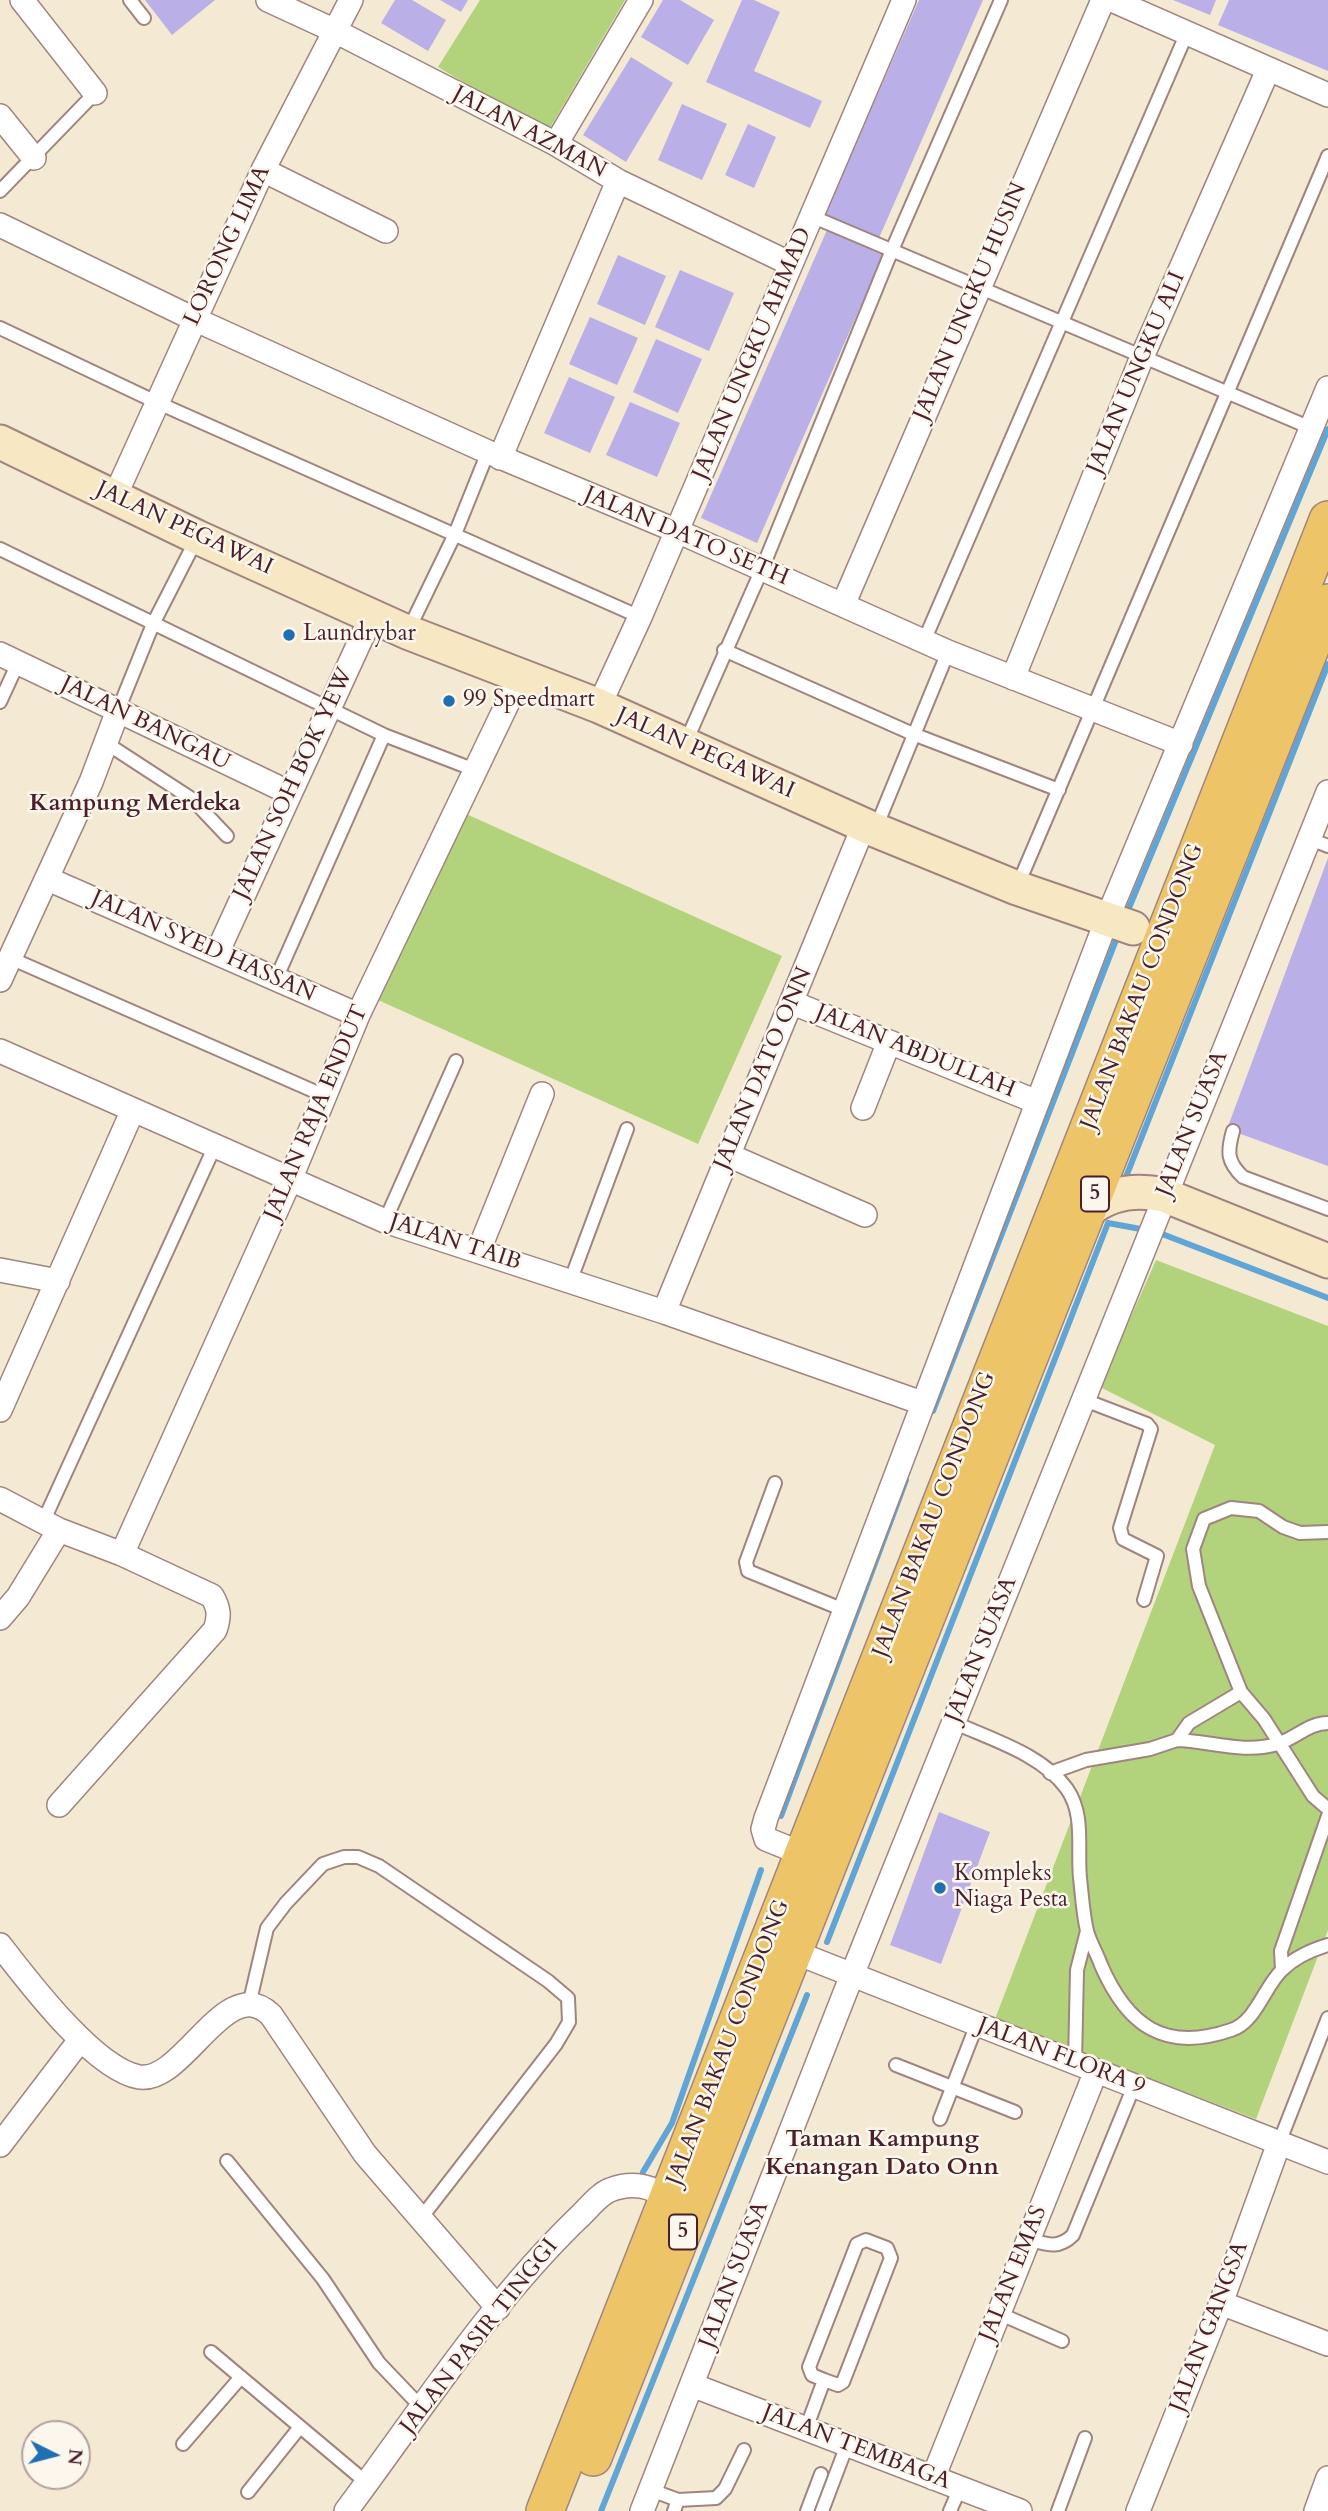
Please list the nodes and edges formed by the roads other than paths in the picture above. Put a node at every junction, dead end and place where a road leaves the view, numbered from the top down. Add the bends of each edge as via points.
1 (22, 0) edge
2 (131, 0) edge
3 (268, 0) edge
4 (351, 0) edge
5 (641, 0) edge
6 (904, 0) edge
7 (1001, 0) edge
8 (1102, 0) edge
9 (1112, 0) edge
10 (144, 18) dead end
11 (333, 30) junction
12 (1186, 35) junction
13 (1268, 70) junction
14 (95, 93) joint
15 (1328, 95) edge
16 (0, 116) edge
17 (556, 144) junction
18 (1328, 156) edge
19 (34, 158) junction
20 (263, 170) junction
21 (618, 181) junction
22 (0, 191) edge
23 (811, 216) junction
24 (2, 230) edge
25 (386, 231) dead end
26 (892, 250) junction
27 (791, 264) junction
28 (977, 287) junction
29 (194, 319) junction
30 (1062, 323) junction
31 (0, 328) edge
32 (1142, 357) junction
33 (1328, 388) edge
34 (1227, 393) junction
35 (156, 402) junction
36 (1311, 428) junction
37 (0, 442) edge
38 (494, 455) junction
39 (115, 496) junction
40 (1328, 520) edge
41 (677, 531) junction
42 (455, 534) junction
43 (197, 537) junction
44 (0, 549) edge
45 (762, 569) junction
46 (1328, 603) edge
47 (842, 605) junction
48 (372, 615) junction
49 (640, 617) junction
50 (153, 624) junction
51 (407, 632) junction
52 (924, 641) junction
53 (724, 650) junction
54 (947, 652) junction
55 (9, 659) edge
56 (520, 677) junction
57 (1013, 678) junction
58 (0, 702) edge
59 (599, 706) junction
60 (329, 709) junction
61 (1092, 710) junction
62 (117, 713) junction
63 (913, 734) junction
64 (384, 735) junction
65 (106, 743) junction
66 (685, 744) junction
67 (1181, 744) junction
68 (475, 770) junction
69 (1059, 790) junction
70 (290, 793) junction
71 (1328, 793) edge
72 (869, 827) junction
73 (227, 836) dead end
74 (1319, 842) edge
75 (48, 879) junction
76 (1017, 888) junction
77 (1180, 892) junction
78 (1120, 923) junction
79 (217, 953) junction
80 (10, 958) junction
81 (276, 979) junction
82 (0, 980) edge
83 (793, 1003) junction
84 (1136, 1006) junction
85 (358, 1015) junction
86 (889, 1042) junction
87 (0, 1051) edge
88 (456, 1062) dead end
89 (542, 1094) dead end
90 (325, 1096) junction
91 (1037, 1102) junction
92 (863, 1108) dead end
93 (132, 1112) junction
94 (627, 1129) dead end
95 (1233, 1131) dead end
96 (214, 1148) junction
97 (728, 1155) junction
98 (290, 1180) junction
99 (1155, 1201) junction
100 (1097, 1203) junction
101 (1328, 1209) edge
102 (866, 1215) dead end
103 (385, 1221) junction
104 (479, 1250) junction
105 (1328, 1261) edge
106 (0, 1270) edge
107 (58, 1280) junction
108 (570, 1282) junction
109 (664, 1312) junction
110 (1082, 1399) junction
111 (922, 1403) junction
112 (0, 1410) edge
113 (775, 1483) dead end
114 (0, 1499) edge
115 (51, 1525) junction
116 (1328, 1532) edge
117 (122, 1554) junction
118 (1144, 1600) dead end
119 (844, 1610) junction
120 (0, 1618) edge
121 (1241, 1692) junction
122 (953, 1722) junction
123 (1328, 1723) edge
124 (1177, 1740) junction
125 (1278, 1744) junction
126 (1050, 1773) junction
127 (59, 1805) dead end
128 (1328, 1809) edge
129 (1328, 1816) edge
130 (803, 1854) junction
131 (1087, 1931) junction
132 (0, 1945) edge
133 (1328, 1945) edge
134 (782, 1948) junction
135 (1282, 1970) junction
136 (852, 1975) junction
137 (240, 2007) junction
138 (1328, 2018) edge
139 (977, 2024) junction
140 (80, 2040) junction
141 (896, 2065) dead end
142 (1086, 2067) junction
143 (1134, 2086) junction
144 (952, 2087) junction
145 (1015, 2112) dead end
146 (940, 2119) dead end
147 (1279, 2143) junction
148 (0, 2145) edge
149 (226, 2161) dead end
150 (1328, 2162) edge
151 (664, 2197) junction
152 (421, 2218) junction
153 (1027, 2239) junction
154 (1221, 2303) junction
155 (498, 2308) junction
156 (998, 2313) junction
157 (1062, 2340) dead end
158 (1328, 2344) edge
159 (211, 2352) dead end
160 (241, 2376) junction
161 (824, 2380) junction
162 (692, 2385) junction
163 (422, 2408) junction
164 (300, 2427) junction
165 (806, 2429) junction
166 (1085, 2438) dead end
167 (183, 2444) dead end
168 (847, 2445) junction
169 (744, 2450) dead end
170 (821, 2474) dead end
171 (933, 2478) junction
172 (1328, 2478) edge
173 (366, 2483) junction
174 (960, 2488) junction
175 (248, 2492) dead end
176 (647, 2500) edge
177 (676, 2505) edge
178 (346, 2511) edge
179 (544, 2511) edge
180 (572, 2511) edge
181 (807, 2511) edge
182 (822, 2511) edge
183 (950, 2511) edge
184 (1020, 2511) edge
185 (1058, 2511) edge
186 (1139, 2511) edge
187 (1316, 2511) edge

1 - 14 street
2 - 10 lane
3 - 11 street, JALAN AZMAN
4 - 11 street, LORONG LIMA
5 - 17 street
6 - 23 street, JALAN UNGKU AHMAD
7 - 26 lane
8 - 28 street, JALAN UNGKU HUSIN
9 - 12 street
11 - 17 street, JALAN AZMAN
11 - 20 street, LORONG LIMA
12 - 13 street
12 - 30 lane
13 - 15 street
13 - 32 street, JALAN UNGKU ALI
14 - 19 lane
16 - 19 street
17 - 21 street, JALAN AZMAN
18 - 34 lane
19 - 22 lane
20 - 25 street
20 - 29 street, LORONG LIMA
21 - 27 street, JALAN AZMAN
21 - 38 street
23 - 26 lane
23 - 27 street, JALAN UNGKU AHMAD
24 - 29 street, JALAN DATO SETH
26 - 28 lane
26 - 45 lane
27 - 41 street, JALAN UNGKU AHMAD
28 - 30 lane
28 - 47 street, JALAN UNGKU HUSIN
29 - 35 street, LORONG LIMA
29 - 38 street, JALAN DATO SETH
30 - 32 lane
30 - 52 lane
31 - 35 lane
32 - 34 lane
32 - 57 street, JALAN UNGKU ALI
33 - 36 street
34 - 36 lane
34 - 61 lane
35 - 39 street, LORONG LIMA
35 - 42 lane
36 - 67 street
37 - 39 street, JALAN PEGAWAI
38 - 41 street, JALAN DATO SETH
38 - 42 lane
39 - 43 street, JALAN PEGAWAI
40 - 77 main road, JALAN BAKAU CONDONG / 5
41 - 45 street, JALAN DATO SETH
41 - 49 street, JALAN UNGKU AHMAD
42 - 49 lane
42 - 51 lane
43 - 48 street, JALAN PEGAWAI
43 - 50 lane
44 - 50 lane
45 - 47 street, JALAN DATO SETH
45 - 53 lane
46 - 100 main road, JALAN BAKAU CONDONG / 5
47 - 52 street, JALAN DATO SETH
48 - 51 street, JALAN PEGAWAI
48 - 60 street, JALAN SOH BOK YEW
49 - 59 street, JALAN UNGKU AHMAD
50 - 60 lane
50 - 62 lane
51 - 56 street, JALAN PEGAWAI
52 - 54 street, JALAN DATO SETH
53 - 63 lane
53 - 66 lane
54 - 57 street, JALAN DATO SETH
54 - 63 lane
55 - 58 lane
55 - 62 street, JALAN BANGAU
56 - 59 street, JALAN PEGAWAI
56 - 68 street, JALAN RAJA ENDUT
57 - 61 street, JALAN DATO SETH
59 - 66 street, JALAN PEGAWAI
60 - 64 lane
60 - 70 street, JALAN SOH BOK YEW
61 - 67 street, JALAN DATO SETH
61 - 69 lane
62 - 65 street
62 - 70 street, JALAN BANGAU
63 - 69 lane
63 - 72 lane
64 - 68 lane
64 - 81 lane
65 - 73 lane via 192,799
65 - 75 street
66 - 72 street, JALAN PEGAWAI
67 - 78 street
68 - 85 street, JALAN RAJA ENDUT
69 - 76 lane
70 - 79 street, JALAN SOH BOK YEW
71 - 74 street, JALAN SUASA
72 - 76 street, JALAN PEGAWAI
72 - 83 street, JALAN DATO ONN
74 - 99 street, JALAN SUASA
75 - 79 street, JALAN SYED HASSAN
75 - 80 street
76 - 78 street, JALAN PEGAWAI
77 - 78 street
77 - 84 main road, JALAN BAKAU CONDONG / 5
78 - 84 street via 1138,978
78 - 91 street
79 - 81 street, JALAN SYED HASSAN
80 - 82 street
80 - 90 lane
81 - 85 street, JALAN SYED HASSAN
83 - 86 street, JALAN ABDULLAH
83 - 97 street, JALAN DATO ONN
84 - 130 main road, JALAN BAKAU CONDONG / 5
85 - 90 street, JALAN RAJA ENDUT
86 - 91 street, JALAN ABDULLAH
86 - 92 street
87 - 93 street, JALAN TAIB
88 - 103 lane
89 - 104 street
90 - 98 street, JALAN RAJA ENDUT
91 - 111 street
93 - 96 street, JALAN TAIB
93 - 107 street
94 - 108 lane
95 - 101 lane via 1227,1156 1243,1178
96 - 98 street, JALAN TAIB
96 - 115 lane
97 - 102 street
97 - 109 street, JALAN DATO ONN
98 - 103 street, JALAN TAIB
98 - 117 street, JALAN RAJA ENDUT
99 - 100 street
99 - 105 street
99 - 110 street, JALAN SUASA via 1139,1258
100 - 134 main road, JALAN BAKAU CONDONG / 5
103 - 104 street, JALAN TAIB
104 - 108 street, JALAN TAIB
106 - 107 street
107 - 112 street
108 - 109 street, JALAN TAIB
109 - 111 street, JALAN TAIB
110 - 118 lane via 1151,1429 1120,1528 1123,1539 1157,1556
110 - 122 street, JALAN SUASA
111 - 119 street
113 - 119 lane via 746,1562 748,1571
114 - 115 street
115 - 117 street
115 - 120 street via 18,1597
116 - 121 lane via 1300,1533 1259,1511 1231,1508 1204,1519 1193,1549 1199,1586
117 - 127 street via 212,1596 219,1618 215,1630
119 - 130 street via 763,1829 766,1839
121 - 124 lane via 1189,1723
121 - 125 lane
122 - 126 lane via 1024,1755
122 - 136 street, JALAN SUASA
123 - 125 lane
124 - 125 lane via 1249,1748
124 - 126 lane via 1086,1759
125 - 128 lane via 1312,1796
126 - 131 lane via 1067,1790 1079,1816
129 - 135 lane via 1281,1951
130 - 134 main road, JALAN BAKAU CONDONG / 5
131 - 135 lane via 1114,1995 1129,2014 1149,2029 1171,2037 1234,2030 1253,2012
131 - 142 lane via 1077,1970
132 - 140 street
133 - 135 lane via 1306,1952
134 - 136 street, JALAN FLORA 9
134 - 151 main road, JALAN BAKAU CONDONG / 5
134 - 180 main road, JALAN BAKAU CONDONG / 5
136 - 139 street, JALAN FLORA 9
136 - 162 street, JALAN SUASA
137 - 140 street via 165,2069 142,2078 121,2072
137 - 152 street via 262,2006 271,2015 365,2154
137 - 152 lane via 267,1928 323,1864 344,1857 379,1866 568,1998 569,2022 556,2044
138 - 147 lane
139 - 142 street, JALAN FLORA 9
139 - 144 lane
140 - 148 street
141 - 144 lane
142 - 143 street, JALAN FLORA 9
142 - 153 street, JALAN EMAS
143 - 147 street, JALAN FLORA 9
143 - 153 lane via 1073,2235 1064,2244
144 - 145 lane
144 - 146 lane
147 - 150 street, JALAN FLORA 9
147 - 154 street, JALAN GANGSA
149 - 163 lane via 323,2279 379,2363
151 - 155 street, JALAN PASIR TINGGI via 644,2186 608,2190 564,2232
151 - 179 main road, JALAN BAKAU CONDONG / 5
152 - 155 street
153 - 156 street, JALAN EMAS
154 - 158 street
154 - 186 street, JALAN GANGSA
155 - 163 street, JALAN PASIR TINGGI
156 - 157 lane
156 - 171 street, JALAN EMAS
159 - 160 lane
160 - 164 lane
160 - 167 lane
161 - 161 lane via 838,2385 843,2382 891,2258 887,2248 866,2240 857,2244 809,2367 812,2375
161 - 165 lane
162 - 165 street, JALAN TEMBAGA
162 - 176 street, JALAN SUASA
163 - 173 street, JALAN PASIR TINGGI
164 - 173 lane
164 - 175 lane
165 - 168 street, JALAN TEMBAGA
166 - 185 lane
168 - 171 street, JALAN TEMBAGA
168 - 182 lane
169 - 177 lane via 716,2498
170 - 181 lane
171 - 174 street, JALAN TEMBAGA
172 - 187 street
173 - 178 street, JALAN PASIR TINGGI
174 - 183 lane
174 - 184 street, JALAN TEMBAGA
176 - 177 lane

